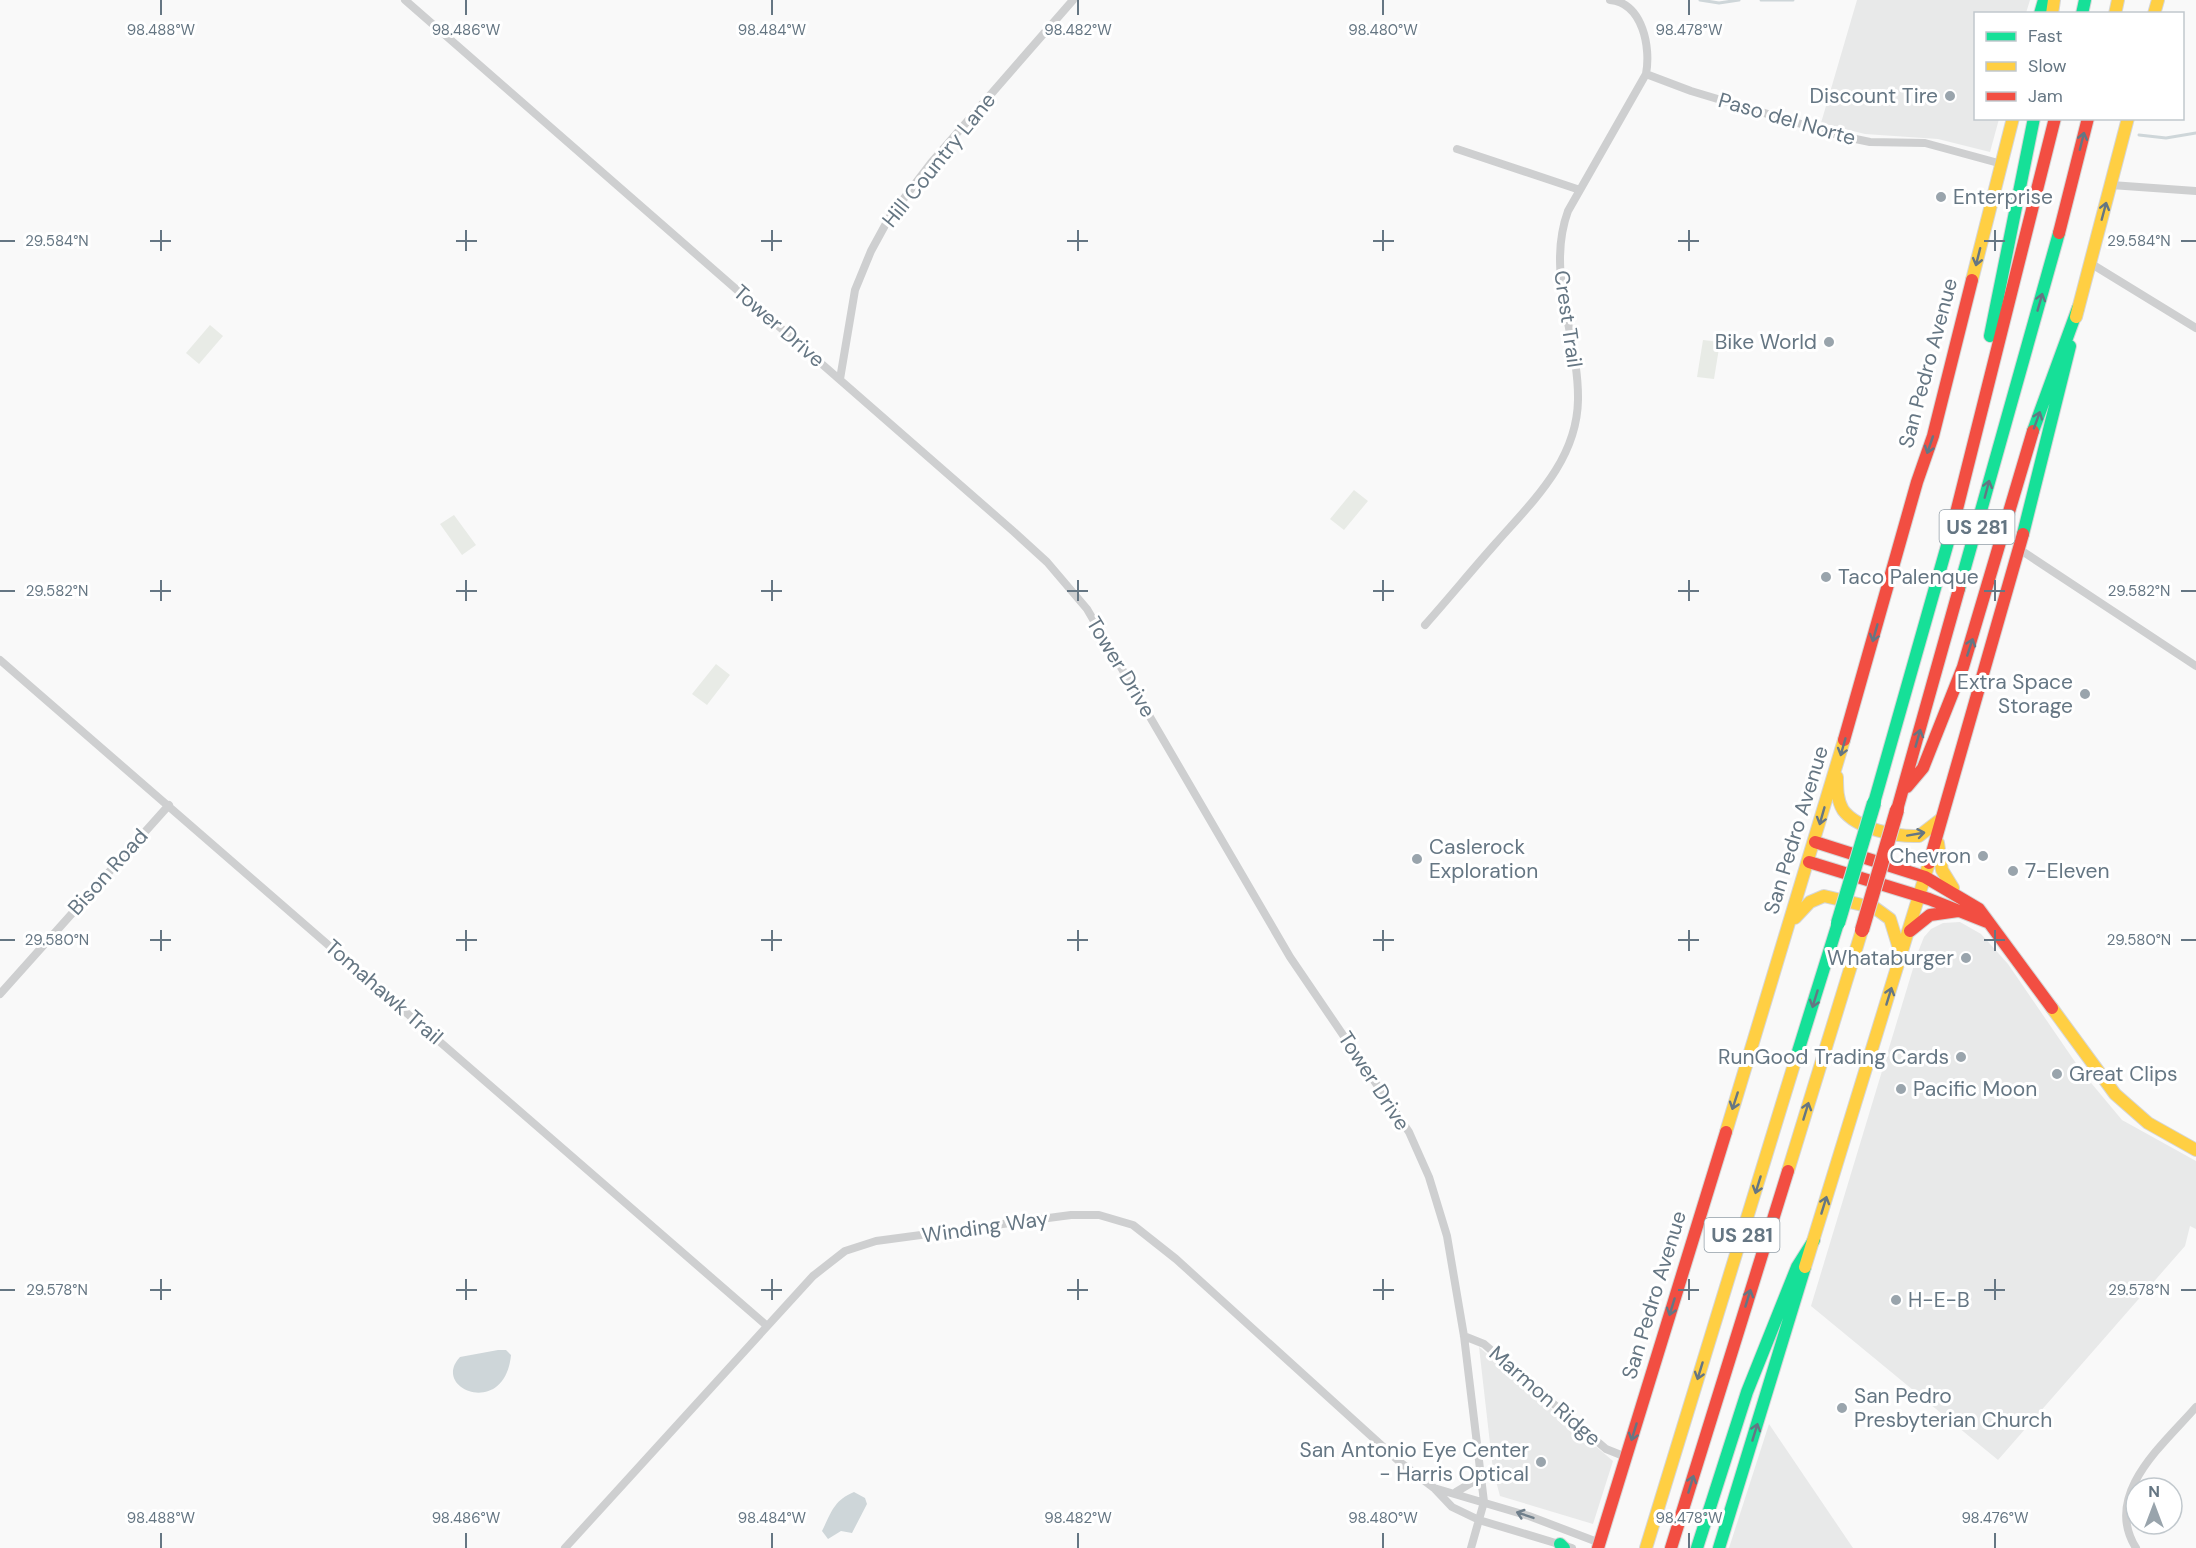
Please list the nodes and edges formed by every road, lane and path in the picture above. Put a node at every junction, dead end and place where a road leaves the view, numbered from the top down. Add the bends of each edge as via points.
1 (405, 0) edge
2 (1073, 0) edge
3 (1610, 0) edge
4 (1646, 74) junction
5 (2012, 120) edge
6 (2034, 120) edge
7 (2055, 120) edge
8 (2087, 120) edge
9 (2127, 120) edge
10 (1457, 148) dead end
11 (2001, 164) junction
12 (2111, 185) junction
13 (1580, 190) junction
14 (2196, 191) edge
15 (2090, 262) junction
16 (2078, 309) junction
17 (2196, 328) edge
18 (840, 379) junction
19 (1963, 488) junction
20 (2019, 549) junction
21 (1425, 625) dead end
22 (0, 660) edge
23 (2196, 666) edge
24 (1836, 770) junction
25 (1902, 794) junction
26 (169, 805) junction
27 (1943, 817) junction
28 (1939, 831) junction
29 (1815, 842) junction
30 (1809, 862) junction
31 (1925, 877) junction
32 (1957, 894) junction
33 (1919, 896) junction
34 (1962, 912) junction
35 (1987, 922) junction
36 (1790, 925) junction
37 (1908, 933) junction
38 (1901, 956) junction
39 (0, 994) edge
40 (2196, 1150) edge
41 (1814, 1240) junction
42 (766, 1325) junction
43 (1464, 1336) junction
44 (2196, 1407) edge
45 (1626, 1457) junction
46 (1480, 1468) junction
47 (1434, 1488) junction
48 (1456, 1492) junction
49 (1484, 1502) junction
50 (1479, 1520) junction
51 (1548, 1523) junction
52 (1543, 1540) junction
53 (1603, 1546) edge
54 (1565, 1547) edge
55 (565, 1548) edge
56 (1470, 1548) edge
57 (1646, 1548) edge
58 (1671, 1548) edge
59 (1697, 1548) edge
60 (1719, 1548) edge
61 (2136, 1548) edge

1 - 18 street, Tower Drive
2 - 18 street, Hill Country Lane via 931,163 889,218 855,290
3 - 4 street, Crest Trail via 1629,10 1645,34 1649,55
4 - 11 street, Paso del Norte via 1855,140 1925,143
4 - 13 street, Crest Trail
5 - 11 main road, San Pedro Avenue
6 - 19 main road
7 - 19 main road, US 281
25 -> 8 main road, US 281
9 - 12 main road
10 - 13 street
11 -> 24 main road, San Pedro Avenue via 1933,436
12 - 14 street
15 -> 12 main road
13 - 21 street, Crest Trail via 1564,222 1559,256 1578,399 1570,444 1549,483
15 - 16 main road
15 - 17 street
16 - 20 main road
25 -> 16 main road via 1923,768 1964,667 2025,452
18 - 43 street, Tower Drive via 1047,562 1087,609 1290,957 1409,1132 1429,1177 1447,1236
19 -> 57 main road, US 281, bridge via 1874,803
20 - 23 street
20 - 27 main road
22 - 26 street, Tomahawk Trail
24 -> 27 main road via 1840,803 1854,820 1912,837 1928,832
24 -> 29 main road, San Pedro Avenue
58 -> 25 main road, US 281, bridge
26 - 39 street, Bison Road
26 - 42 street, Tomahawk Trail
27 - 28 main road
28 - 31 main road
28 - 32 main road via 1942,870
29 - 30 main road, San Pedro Avenue
29 - 31 main road
30 - 33 main road
30 - 36 main road, San Pedro Avenue
31 - 32 main road
31 - 33 main road
32 - 35 main road via 1979,909
33 - 34 main road
33 - 37 main road
34 - 35 main road
34 - 37 main road via 1951,910 1930,915
35 - 40 main road via 2008,945 2115,1094 2148,1123
36 - 38 main road via 1812,899 1835,896 1886,915 1893,924
36 -> 45 main road, San Pedro Avenue
37 - 38 main road
41 -> 38 main road
41 - 59 main road via 1797,1267 1747,1392
60 -> 41 main road
42 - 47 street, Winding Way via 829,1262 845,1251 876,1241 1071,1215 1120,1219 1176,1259 1401,1463
42 - 55 street, Winding Way
43 - 45 street, Marmon Ridge via 1484,1344 1606,1449
43 - 46 street, Tower Drive
44 - 61 street via 2143,1468 2132,1487 2126,1515
45 - 53 main road, San Pedro Avenue
46 - 48 street via 1471,1483
46 - 49 street, Tower Drive
47 - 48 street, Winding Way
47 - 50 street, Winding Way via 1452,1508
48 - 49 street, Winding Way
49 - 50 street, Tower Drive
51 -> 49 street, Winding Way
50 - 52 street, Winding Way
50 - 56 street, Tower Drive
51 - 52 street
51 - 53 street, Winding Way
52 - 54 street, Winding Way

